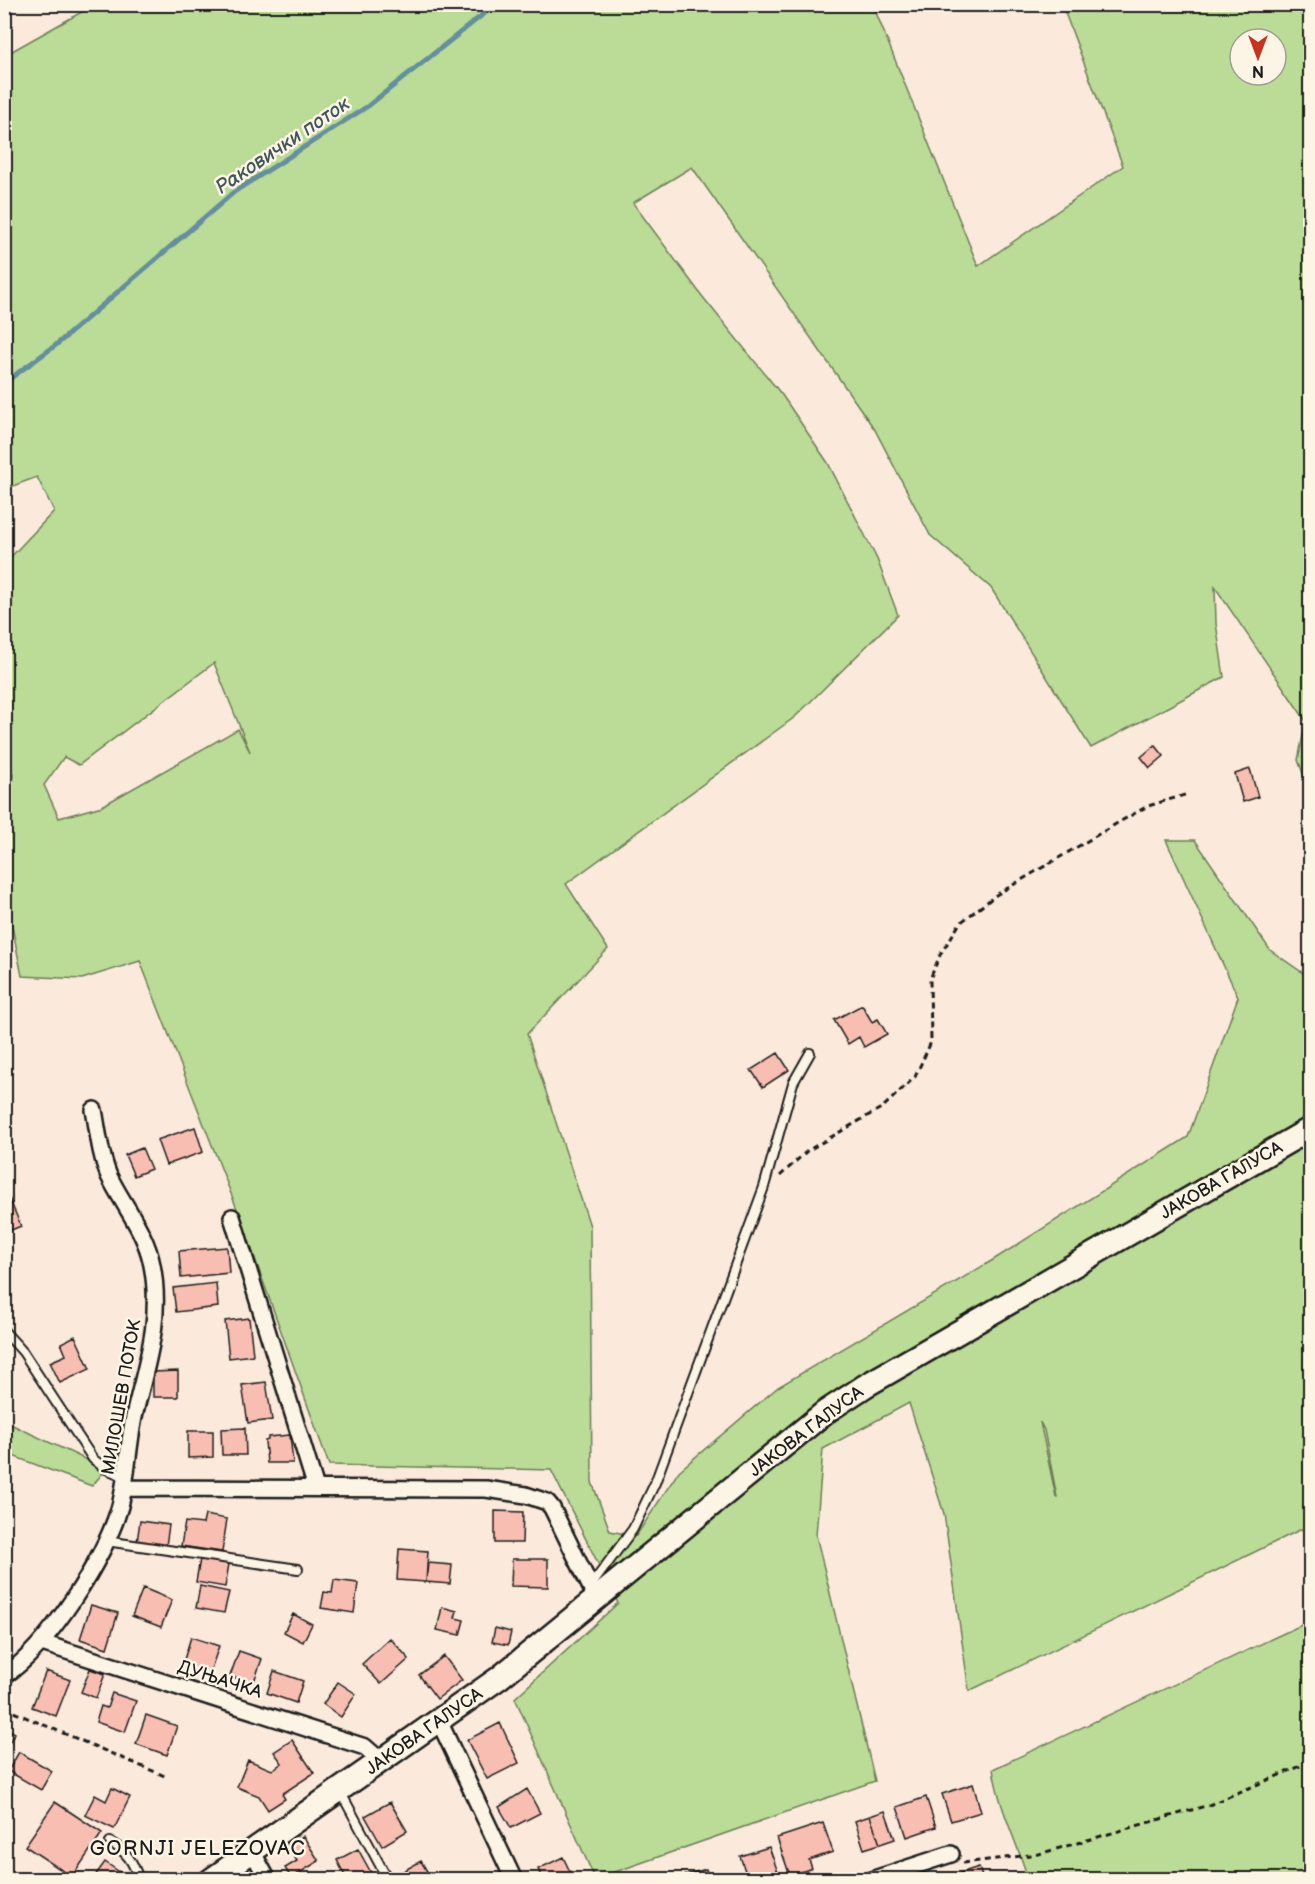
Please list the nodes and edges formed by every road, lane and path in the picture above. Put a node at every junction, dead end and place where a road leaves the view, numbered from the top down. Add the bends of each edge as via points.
1 (1188, 794) dead end
2 (810, 1053) dead end
3 (94, 1110) dead end
4 (1311, 1129) edge
5 (764, 1187) junction
6 (232, 1217) dead end
7 (4, 1331) edge
8 (125, 1482) junction
9 (316, 1488) junction
10 (106, 1541) junction
11 (298, 1569) dead end
12 (593, 1592) junction
13 (42, 1643) junction
14 (4, 1676) edge
15 (4, 1708) edge
16 (439, 1721) junction
17 (381, 1761) junction
18 (1311, 1762) edge
19 (167, 1777) dead end
20 (339, 1789) junction
21 (110, 1842) dead end
22 (252, 1851) junction
23 (955, 1859) joint
24 (139, 1880) edge
25 (212, 1880) edge
26 (268, 1880) edge
27 (388, 1880) edge
28 (514, 1880) edge
29 (871, 1880) edge

1 - 5 path via 1148,806 1121,821 996,895 960,923 930,979 931,1042 915,1077 884,1107 807,1151
2 - 5 lane, ЈАКОВА ГАЛУСА via 793,1083
3 - 8 street, МИЛОШЕВ ПОТОК via 106,1167 152,1261 156,1295 152,1347 130,1436
4 - 12 street, ЈАКОВА ГАЛУСА via 865,1386 800,1431
5 - 12 lane, ЈАКОВА ГАЛУСА via 655,1483 633,1529
6 - 9 street
7 - 8 lane via 23,1352 93,1459
8 - 9 street, МИЛОШЕВ ПОТОК
8 - 10 street, МИЛОШЕВ ПОТОК
9 - 12 street, МИЛОШЕВ ПОТОК via 486,1490 547,1502
10 - 11 lane
10 - 13 street, МИЛОШЕВ ПОТОК
12 - 16 street, ЈАКОВА ГАЛУСА via 515,1665
13 - 14 street, МИЛОШЕВ ПОТОК
13 - 17 street, ДУЊАЧКА via 365,1747
15 - 19 path
16 - 17 street, ЈАКОВА ГАЛУСА
16 - 28 street
17 - 20 street, ЈАКОВА ГАЛУСА
18 - 23 path via 1209,1805 1039,1854
20 - 22 street, ЈАКОВА ГАЛУСА
20 - 27 lane
21 - 24 lane via 131,1859
22 - 25 street, ЈАКОВА ГАЛУСА
22 - 26 street
23 - 29 street

